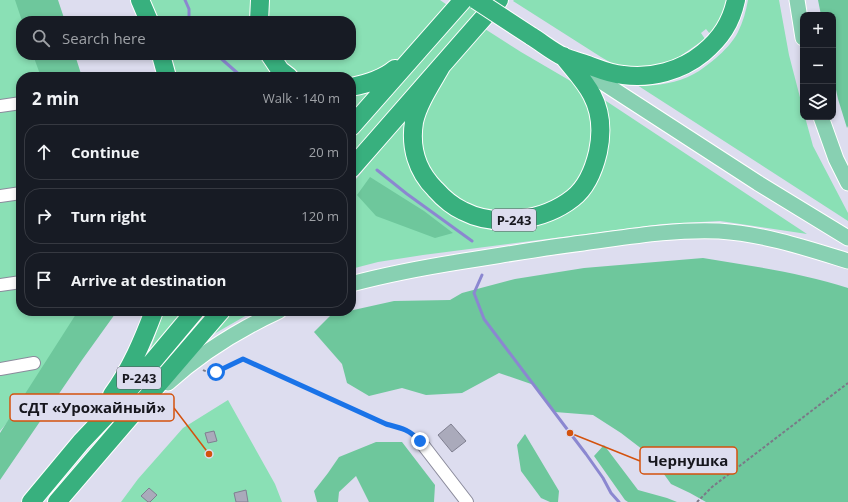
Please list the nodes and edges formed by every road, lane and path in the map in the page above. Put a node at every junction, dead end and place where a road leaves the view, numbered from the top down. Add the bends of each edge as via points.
1 (140, 0) edge
2 (260, 0) edge
3 (463, 0) edge
4 (476, 0) edge
5 (500, 0) edge
6 (736, 0) edge
7 (797, 0) edge
8 (146, 16) edge
9 (259, 16) edge
10 (800, 19) edge
11 (415, 54) junction
12 (563, 56) junction
13 (162, 60) edge
14 (273, 60) edge
15 (442, 65) junction
16 (166, 72) edge
17 (283, 72) edge
18 (356, 86) edge
19 (16, 103) edge
20 (0, 106) edge
21 (822, 120) edge
22 (356, 121) edge
23 (356, 163) edge
24 (848, 183) edge
25 (16, 194) edge
26 (0, 196) edge
27 (848, 238) edge
28 (848, 261) edge
29 (16, 283) edge
30 (356, 283) edge
31 (0, 285) edge
32 (152, 316) edge
33 (191, 316) edge
34 (217, 316) edge
35 (269, 316) edge
36 (193, 362) junction
37 (34, 363) dead end
38 (0, 369) edge
39 (848, 383) edge
40 (420, 441) joint
41 (81, 442) junction
42 (98, 454) junction
43 (31, 502) edge
44 (57, 502) edge
45 (467, 502) edge
46 (697, 502) edge

1 - 8 highway
2 - 9 highway
3 - 11 highway
4 - 12 highway, Р-243, bridge
5 - 15 highway, Р-243
6 - 12 highway, Р-243 via 728,24 716,40 700,56 673,70 653,75 622,75
7 - 10 main road
11 - 18 highway via 383,77
11 - 22 highway
12 - 15 highway, Р-243 via 585,83 597,108 600,143 595,166 584,186 573,198 557,209 525,219 482,218 464,212 446,200 429,183 419,166 413,147 414,122 419,107
12 - 27 main road, Р-243 via 758,183
13 - 16 highway
14 - 17 highway
15 - 23 highway, Р-243
19 - 20 street
21 - 24 main road
25 - 26 street
28 - 30 main road, Р-243 via 772,238 719,231 691,231 482,258 409,270
29 - 31 street
32 - 41 highway, Р-243 via 122,382
33 - 41 highway, Р-243 via 117,404
34 - 42 highway, Р-243
35 - 36 main road, Р-243 via 215,346
36 - 40 path via 206,372 216,372 243,359 386,424 408,430
36 - 42 main road, Р-243 via 167,384
37 - 38 street
39 - 46 path via 712,487
40 - 45 street
41 - 43 highway
42 - 44 highway

